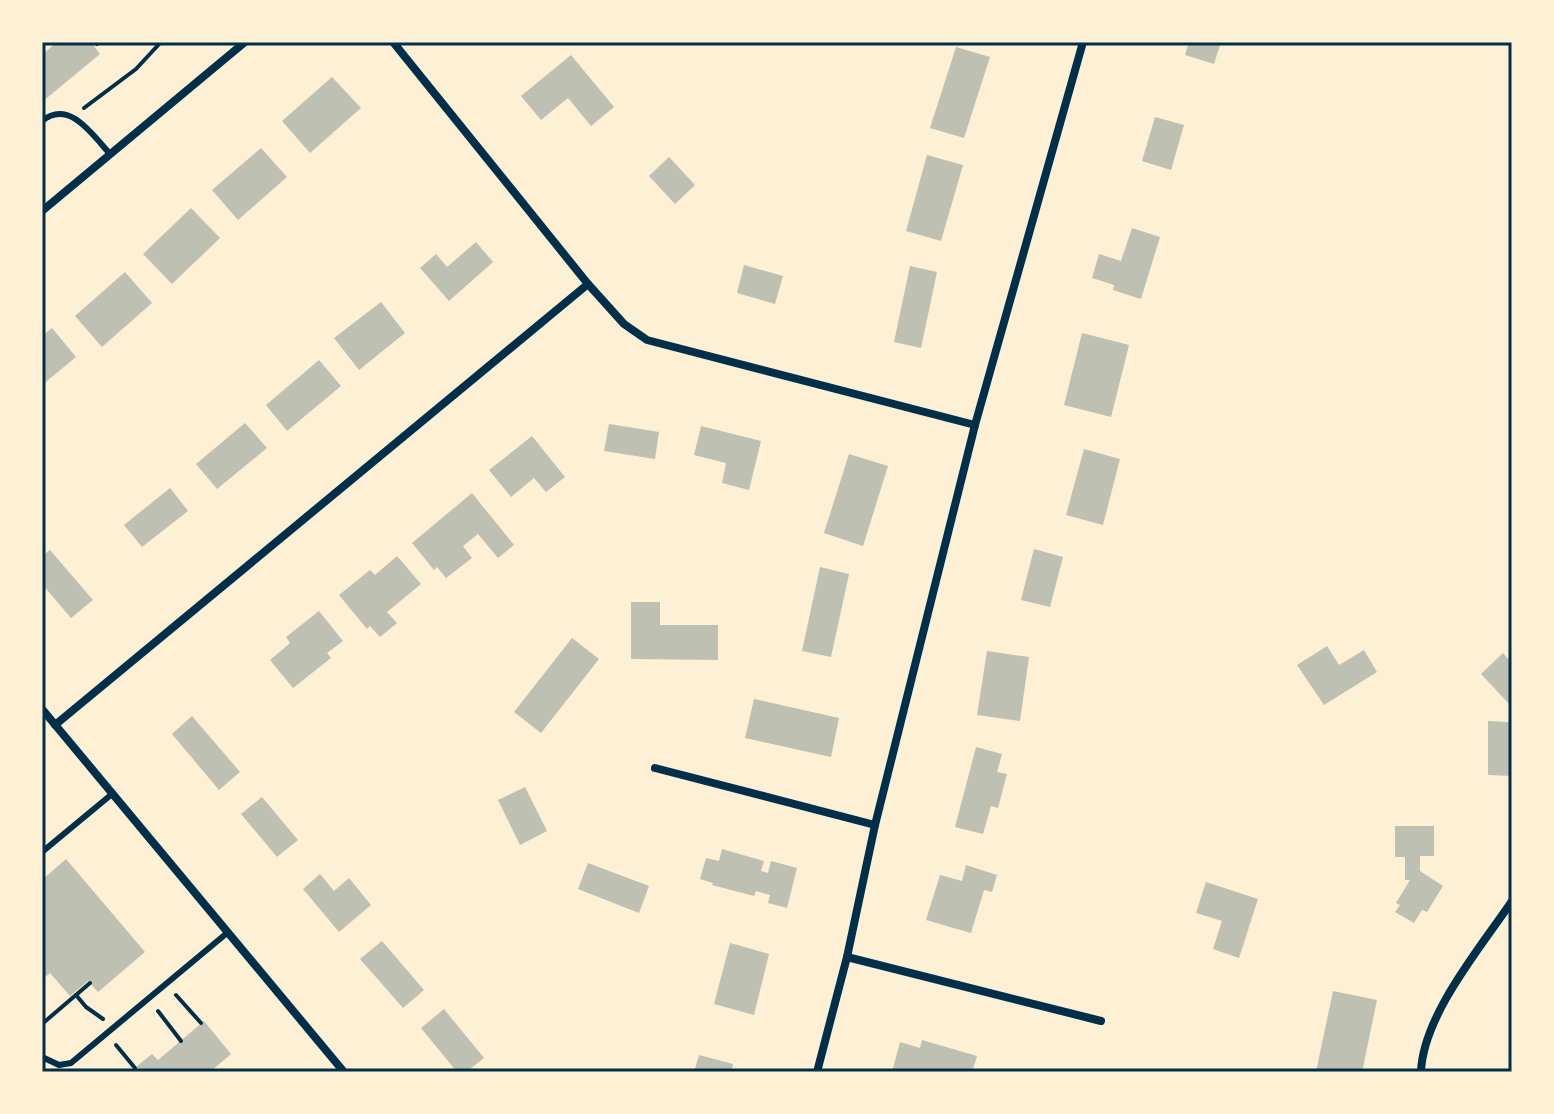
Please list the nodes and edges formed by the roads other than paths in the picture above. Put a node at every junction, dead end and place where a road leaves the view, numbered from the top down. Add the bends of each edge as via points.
1 (245, 42) edge
2 (393, 42) edge
3 (1083, 42) edge
4 (42, 121) edge
5 (110, 154) junction
6 (42, 211) edge
7 (588, 284) junction
8 (975, 425) junction
9 (42, 709) edge
10 (55, 725) junction
11 (655, 768) dead end
12 (112, 794) junction
13 (875, 825) junction
14 (42, 852) edge
15 (1512, 901) edge
16 (227, 933) junction
17 (847, 957) junction
18 (1101, 1021) dead end
19 (42, 1057) edge
20 (344, 1072) edge
21 (817, 1072) edge
22 (1421, 1072) edge

1 - 5 street
2 - 7 street
3 - 8 street
4 - 5 lane via 61,112 72,117
5 - 6 street
7 - 8 street via 624,324 647,340
7 - 10 street
8 - 13 street
9 - 10 street
10 - 12 street
11 - 13 street
12 - 14 lane
12 - 16 street
13 - 17 street
15 - 22 street via 1444,1001
16 - 19 lane via 71,1063 59,1065
16 - 20 street
17 - 18 street
17 - 21 street

